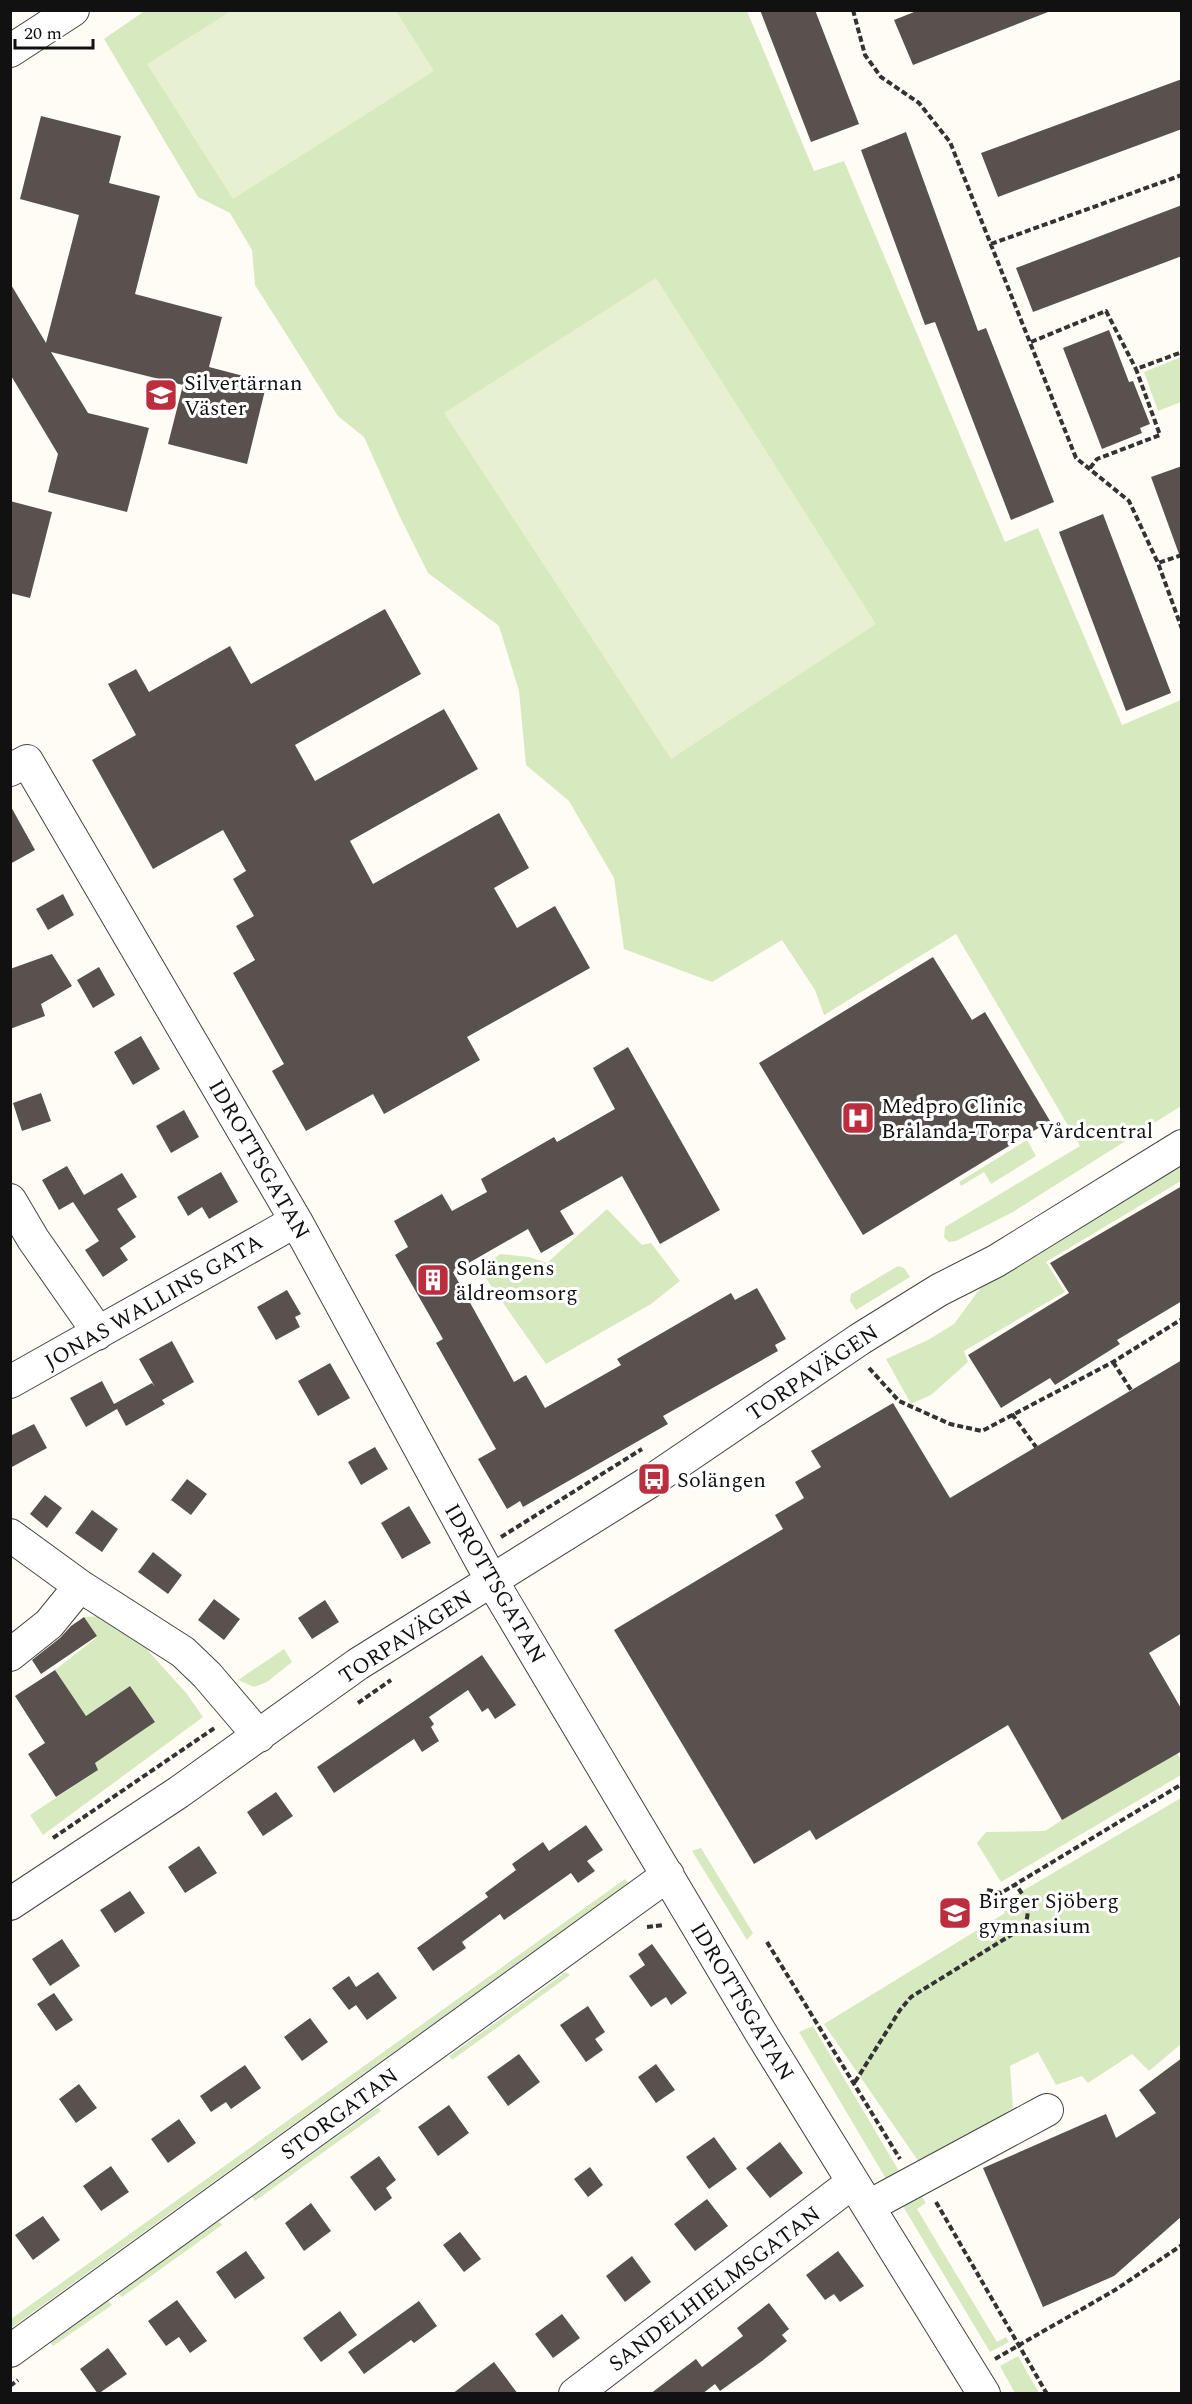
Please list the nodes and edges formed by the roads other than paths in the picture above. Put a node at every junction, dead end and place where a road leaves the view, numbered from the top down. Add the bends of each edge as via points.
1 (59, 14) edge
2 (10, 51) edge
3 (19, 766) edge
4 (1182, 1146) edge
5 (10, 1200) edge
6 (296, 1221) junction
7 (97, 1334) junction
8 (10, 1382) edge
9 (10, 1535) edge
10 (492, 1581) junction
11 (80, 1586) junction
12 (10, 1655) edge
13 (259, 1736) junction
14 (668, 1875) junction
15 (10, 1904) edge
16 (1047, 2110) dead end
17 (861, 2194) junction
18 (10, 2351) edge
19 (575, 2394) edge
20 (984, 2394) edge

1 - 2 street
3 - 6 street, IDROTTSGATAN
4 - 10 street, TORPAVÄGEN via 996,1262 925,1298 857,1340 654,1479
5 - 7 street
6 - 7 street, JONAS WALLINS GATA
6 - 10 street, IDROTTSGATAN
7 - 8 street, JONAS WALLINS GATA
9 - 11 street
10 - 13 street, TORPAVÄGEN via 358,1664
10 - 14 street, IDROTTSGATAN
11 - 12 street via 49,1624
11 - 13 street via 183,1652
13 - 15 street, TORPAVÄGEN
14 - 17 street, IDROTTSGATAN
14 - 18 street, STORGATAN
16 - 17 street, SANDELHIELMSGATAN via 913,2181
17 - 19 street, SANDELHIELMSGATAN
17 - 20 street, IDROTTSGATAN

